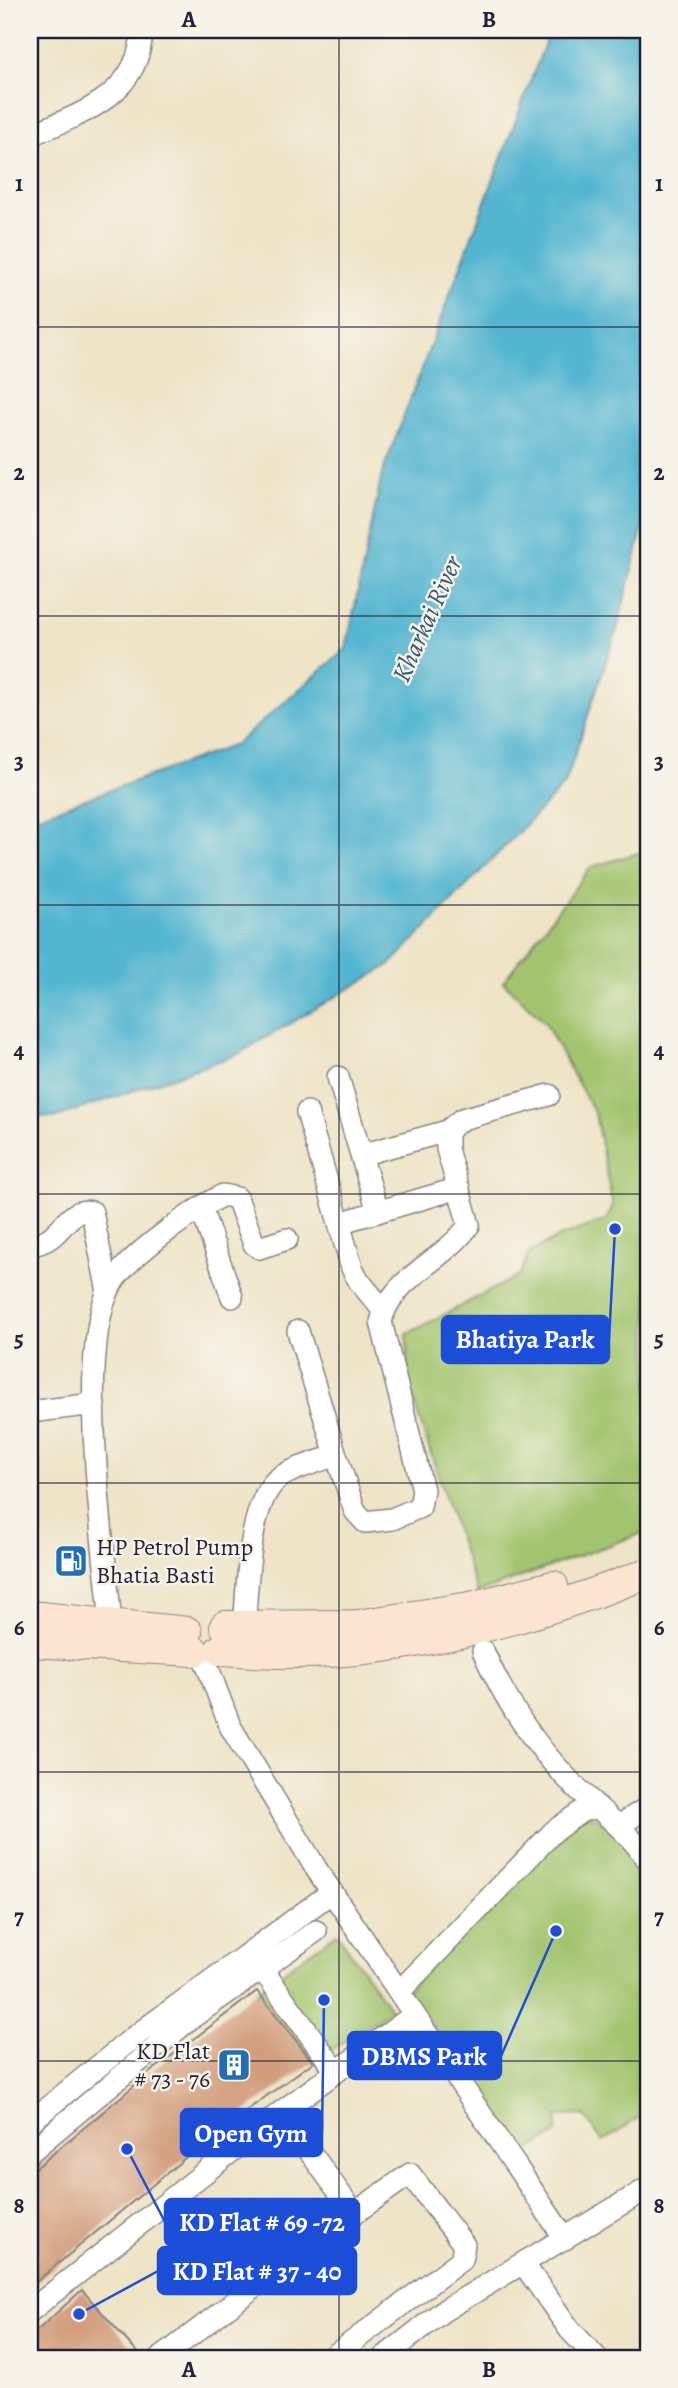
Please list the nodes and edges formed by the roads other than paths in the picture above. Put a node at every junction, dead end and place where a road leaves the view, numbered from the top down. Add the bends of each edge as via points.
1 (142, 30) edge
2 (30, 135) edge
3 (338, 1077) dead end
4 (549, 1095) dead end
5 (307, 1112) dead end
6 (447, 1131) junction
7 (361, 1155) junction
8 (459, 1188) junction
9 (201, 1208) junction
10 (378, 1212) junction
11 (340, 1223) junction
12 (286, 1239) dead end
13 (30, 1245) edge
14 (108, 1292) junction
15 (232, 1297) dead end
16 (383, 1310) junction
17 (298, 1331) dead end
18 (94, 1404) junction
19 (30, 1412) edge
20 (336, 1455) junction
21 (648, 1554) edge
22 (648, 1573) edge
23 (30, 1616) edge
24 (111, 1624) junction
25 (212, 1640) junction
26 (30, 1642) edge
27 (483, 1651) dead end
28 (598, 1807) junction
29 (648, 1807) edge
30 (620, 1825) junction
31 (648, 1860) edge
32 (332, 1892) junction
33 (316, 1931) dead end
34 (262, 1969) junction
35 (399, 1992) junction
36 (414, 2015) junction
37 (336, 2071) junction
38 (281, 2112) junction
39 (30, 2122) edge
40 (30, 2152) edge
41 (648, 2188) edge
42 (354, 2213) junction
43 (565, 2239) junction
44 (523, 2263) junction
45 (30, 2311) edge
46 (162, 2358) edge
47 (331, 2358) edge
48 (383, 2358) edge
49 (597, 2358) edge

1 - 2 street via 136,64 127,81 85,113
3 - 7 street
4 - 6 street via 462,1119
5 - 11 street
6 - 7 street
6 - 8 street via 447,1149
7 - 10 street
8 - 10 street
8 - 16 street via 469,1225
9 - 12 street via 229,1195 242,1207 259,1248
9 - 14 street via 124,1268
9 - 15 street
10 - 11 street
11 - 16 street via 359,1281
13 - 14 street via 52,1239 72,1216 92,1212
14 - 18 street via 98,1333
16 - 20 street via 381,1322 423,1490 420,1507 392,1519 365,1522 355,1511
17 - 20 street
18 - 19 street
18 - 24 street
20 - 25 street via 280,1477 268,1490
21 - 25 main road via 552,1586 446,1611
22 - 25 main road via 531,1613 410,1642 290,1653
23 - 24 main road
24 - 25 main road
25 - 26 main road
25 - 32 street via 230,1726
27 - 28 street via 530,1734
28 - 30 street
28 - 35 street via 582,1811 554,1831
29 - 30 street
30 - 31 street
32 - 35 street
32 - 39 street via 134,2037
33 - 34 street
34 - 37 street
34 - 40 street via 190,2019
35 - 36 street
36 - 37 street
36 - 43 street
37 - 38 street
38 - 42 street
38 - 45 street
41 - 43 street
42 - 46 street
42 - 47 street via 410,2174 464,2245 461,2260
43 - 44 street
44 - 48 street via 443,2311
44 - 49 street via 570,2330

